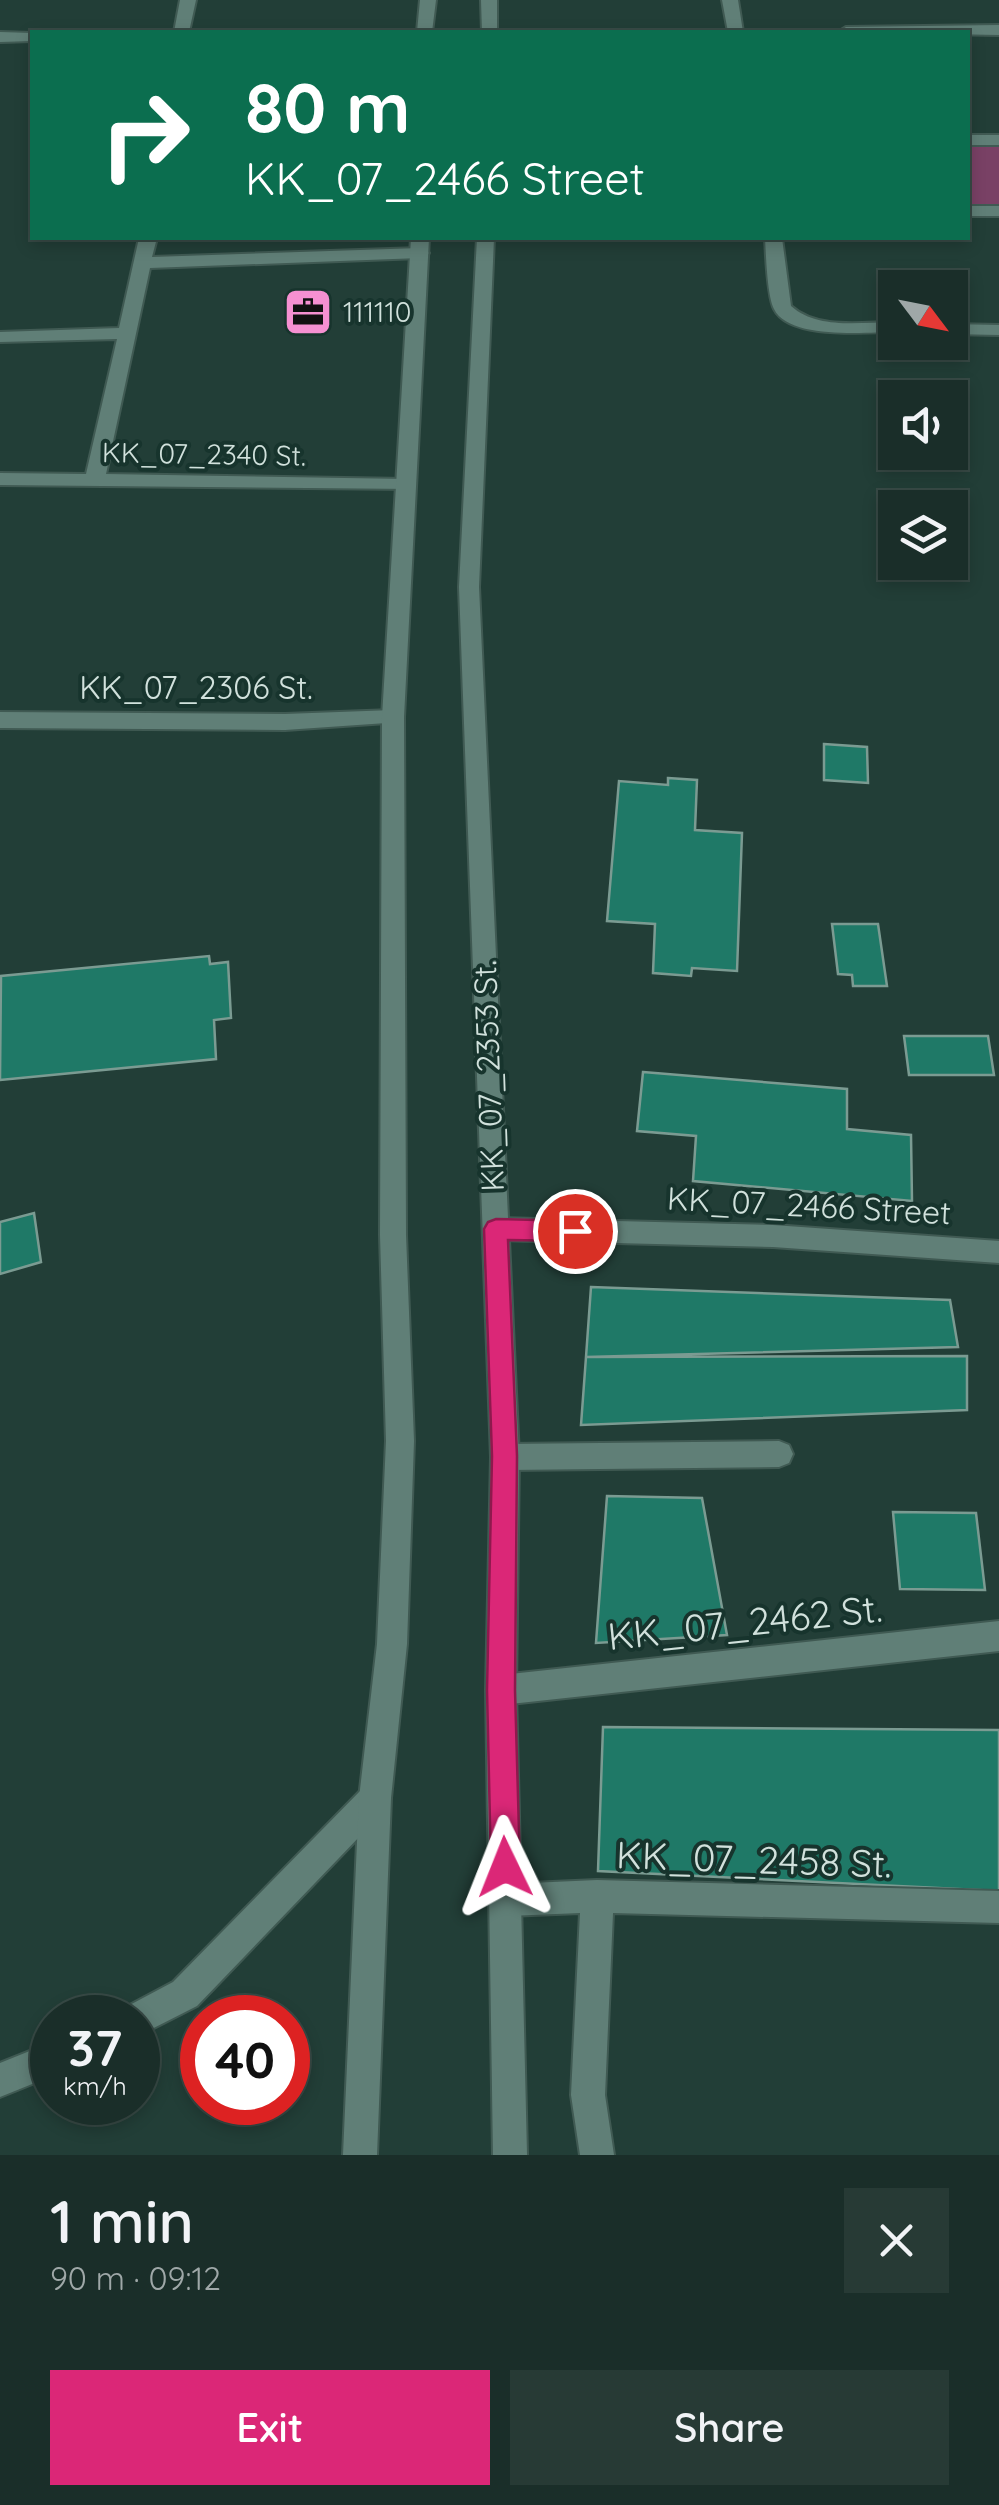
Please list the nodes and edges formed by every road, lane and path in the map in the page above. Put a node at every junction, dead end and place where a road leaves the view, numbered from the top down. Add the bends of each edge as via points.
1 (188, 0) edge
2 (428, 0) edge
3 (489, 0) edge
4 (730, 0) edge
5 (182, 30) edge
6 (425, 30) edge
7 (490, 30) edge
8 (736, 30) edge
9 (970, 30) edge
10 (999, 30) edge
11 (0, 37) edge
12 (30, 37) edge
13 (970, 140) edge
14 (999, 140) edge
15 (970, 211) edge
16 (999, 211) edge
17 (148, 240) edge
18 (485, 240) edge
19 (772, 240) edge
20 (420, 245) edge
21 (145, 262) junction
22 (878, 327) edge
23 (968, 329) edge
24 (999, 330) edge
25 (130, 334) junction
26 (0, 336) edge
27 (0, 479) edge
28 (95, 479) junction
29 (406, 486) junction
30 (393, 717) junction
31 (0, 720) edge
32 (496, 1229) junction
33 (999, 1252) edge
34 (778, 1454) dead end
35 (504, 1456) junction
36 (999, 1636) edge
37 (501, 1690) junction
38 (375, 1798) junction
39 (597, 1896) junction
40 (506, 1900) junction
41 (999, 1907) edge
42 (160, 2007) edge
43 (30, 2068) edge
44 (0, 2080) edge
45 (360, 2155) edge
46 (510, 2155) edge
47 (597, 2155) edge

1 - 5 street
2 - 6 street
3 - 7 street
4 - 8 street
9 - 10 street
11 - 12 street
13 - 14 street
15 - 16 street
17 - 21 street
18 - 32 street, KK_07_2353 St. via 469,587
19 - 22 street via 788,315 828,326
20 - 21 street
20 - 29 street
21 - 25 street
23 - 24 street
25 - 26 street
25 - 28 street
27 - 28 street, KK_07_2340 St.
28 - 29 street, KK_07_2340 St.
29 - 30 street
30 - 31 street, KK_07_2306 St.
30 - 38 street via 400,1441 392,1644
32 - 33 street, KK_07_2466 Street via 773,1236
32 - 35 street, KK_07_2353 St.
34 - 35 street
35 - 37 street, KK_07_2353 St.
36 - 37 street, KK_07_2462 St.
37 - 40 street, KK_07_2353 St.
38 - 42 street via 184,1994
38 - 45 street
39 - 40 street, KK_07_2458 St.
39 - 41 street, KK_07_2458 St.
39 - 47 street via 588,2095
40 - 46 street, KK_07_2353 St.
43 - 44 street

